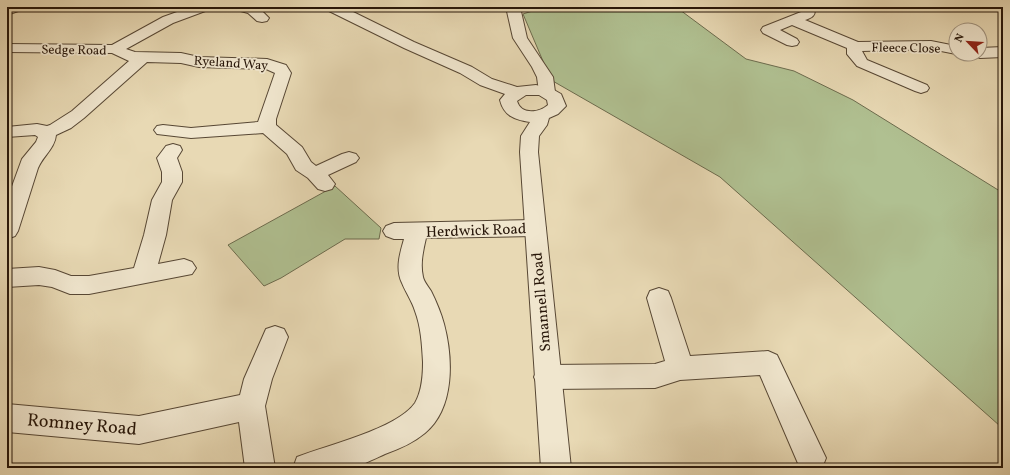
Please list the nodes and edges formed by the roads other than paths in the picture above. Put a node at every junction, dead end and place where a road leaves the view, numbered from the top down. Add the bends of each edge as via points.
1 (16, 7) edge
2 (203, 7) edge
3 (242, 7) edge
4 (332, 7) edge
5 (513, 7) edge
6 (806, 7) edge
7 (7, 10) edge
8 (262, 18) dead end
9 (792, 20) junction
10 (792, 42) dead end
11 (856, 47) junction
12 (7, 48) edge
13 (948, 48) edge
14 (115, 50) junction
15 (1003, 52) edge
16 (988, 53) edge
17 (142, 58) junction
18 (541, 71) junction
19 (921, 88) dead end
20 (547, 92) junction
21 (518, 94) junction
22 (531, 122) junction
23 (267, 126) junction
24 (163, 130) dead end
25 (7, 132) edge
26 (47, 133) junction
27 (173, 150) dead end
28 (349, 158) dead end
29 (535, 228) junction
30 (7, 231) edge
31 (184, 268) dead end
32 (144, 274) junction
33 (7, 278) edge
34 (659, 298) dead end
35 (275, 337) dead end
36 (680, 368) junction
37 (548, 377) junction
38 (251, 406) junction
39 (7, 418) edge
40 (811, 458) dead end
41 (260, 468) edge
42 (308, 468) edge
43 (556, 468) edge

1 - 7 street
2 - 14 street, Sedge Road via 163,22
3 - 8 street via 253,10
4 - 21 street via 466,70 486,82 492,89
5 - 18 street via 520,38
6 - 9 street via 808,14
9 - 10 street via 768,30
9 - 11 street, Fleece Close
11 - 13 street, Fleece Close via 931,45
11 - 19 street, Fleece Close via 854,54 862,62
12 - 14 street, Sedge Road
14 - 17 street, Ryeland Way via 128,56
15 - 16 street
17 - 23 street, Ryeland Way via 181,58 199,62 267,64 278,67 283,73 267,119
17 - 26 street via 78,115 65,125
18 - 20 street via 545,77
18 - 21 street
20 - 21 street
20 - 22 street via 556,98 557,106 554,111
21 - 22 street via 508,105
22 - 29 street, Smannell Road via 529,152
23 - 24 street via 191,133
23 - 28 street via 295,151 303,166 320,179
25 - 26 street via 36,129
26 - 30 street via 47,139 32,160
27 - 32 street via 167,161 172,172 172,182 162,200
29 - 37 street, Smannell Road
29 - 42 street, Herdwick Road via 405,231 411,278 430,317 434,339 435,386 430,403 408,430
31 - 32 street
32 - 33 street via 83,286 39,276
34 - 36 street
35 - 38 street via 258,379
36 - 37 street via 654,376
36 - 40 street via 768,363
37 - 43 street, Smannell Road
38 - 39 street, Romney Road via 139,430
38 - 41 street

